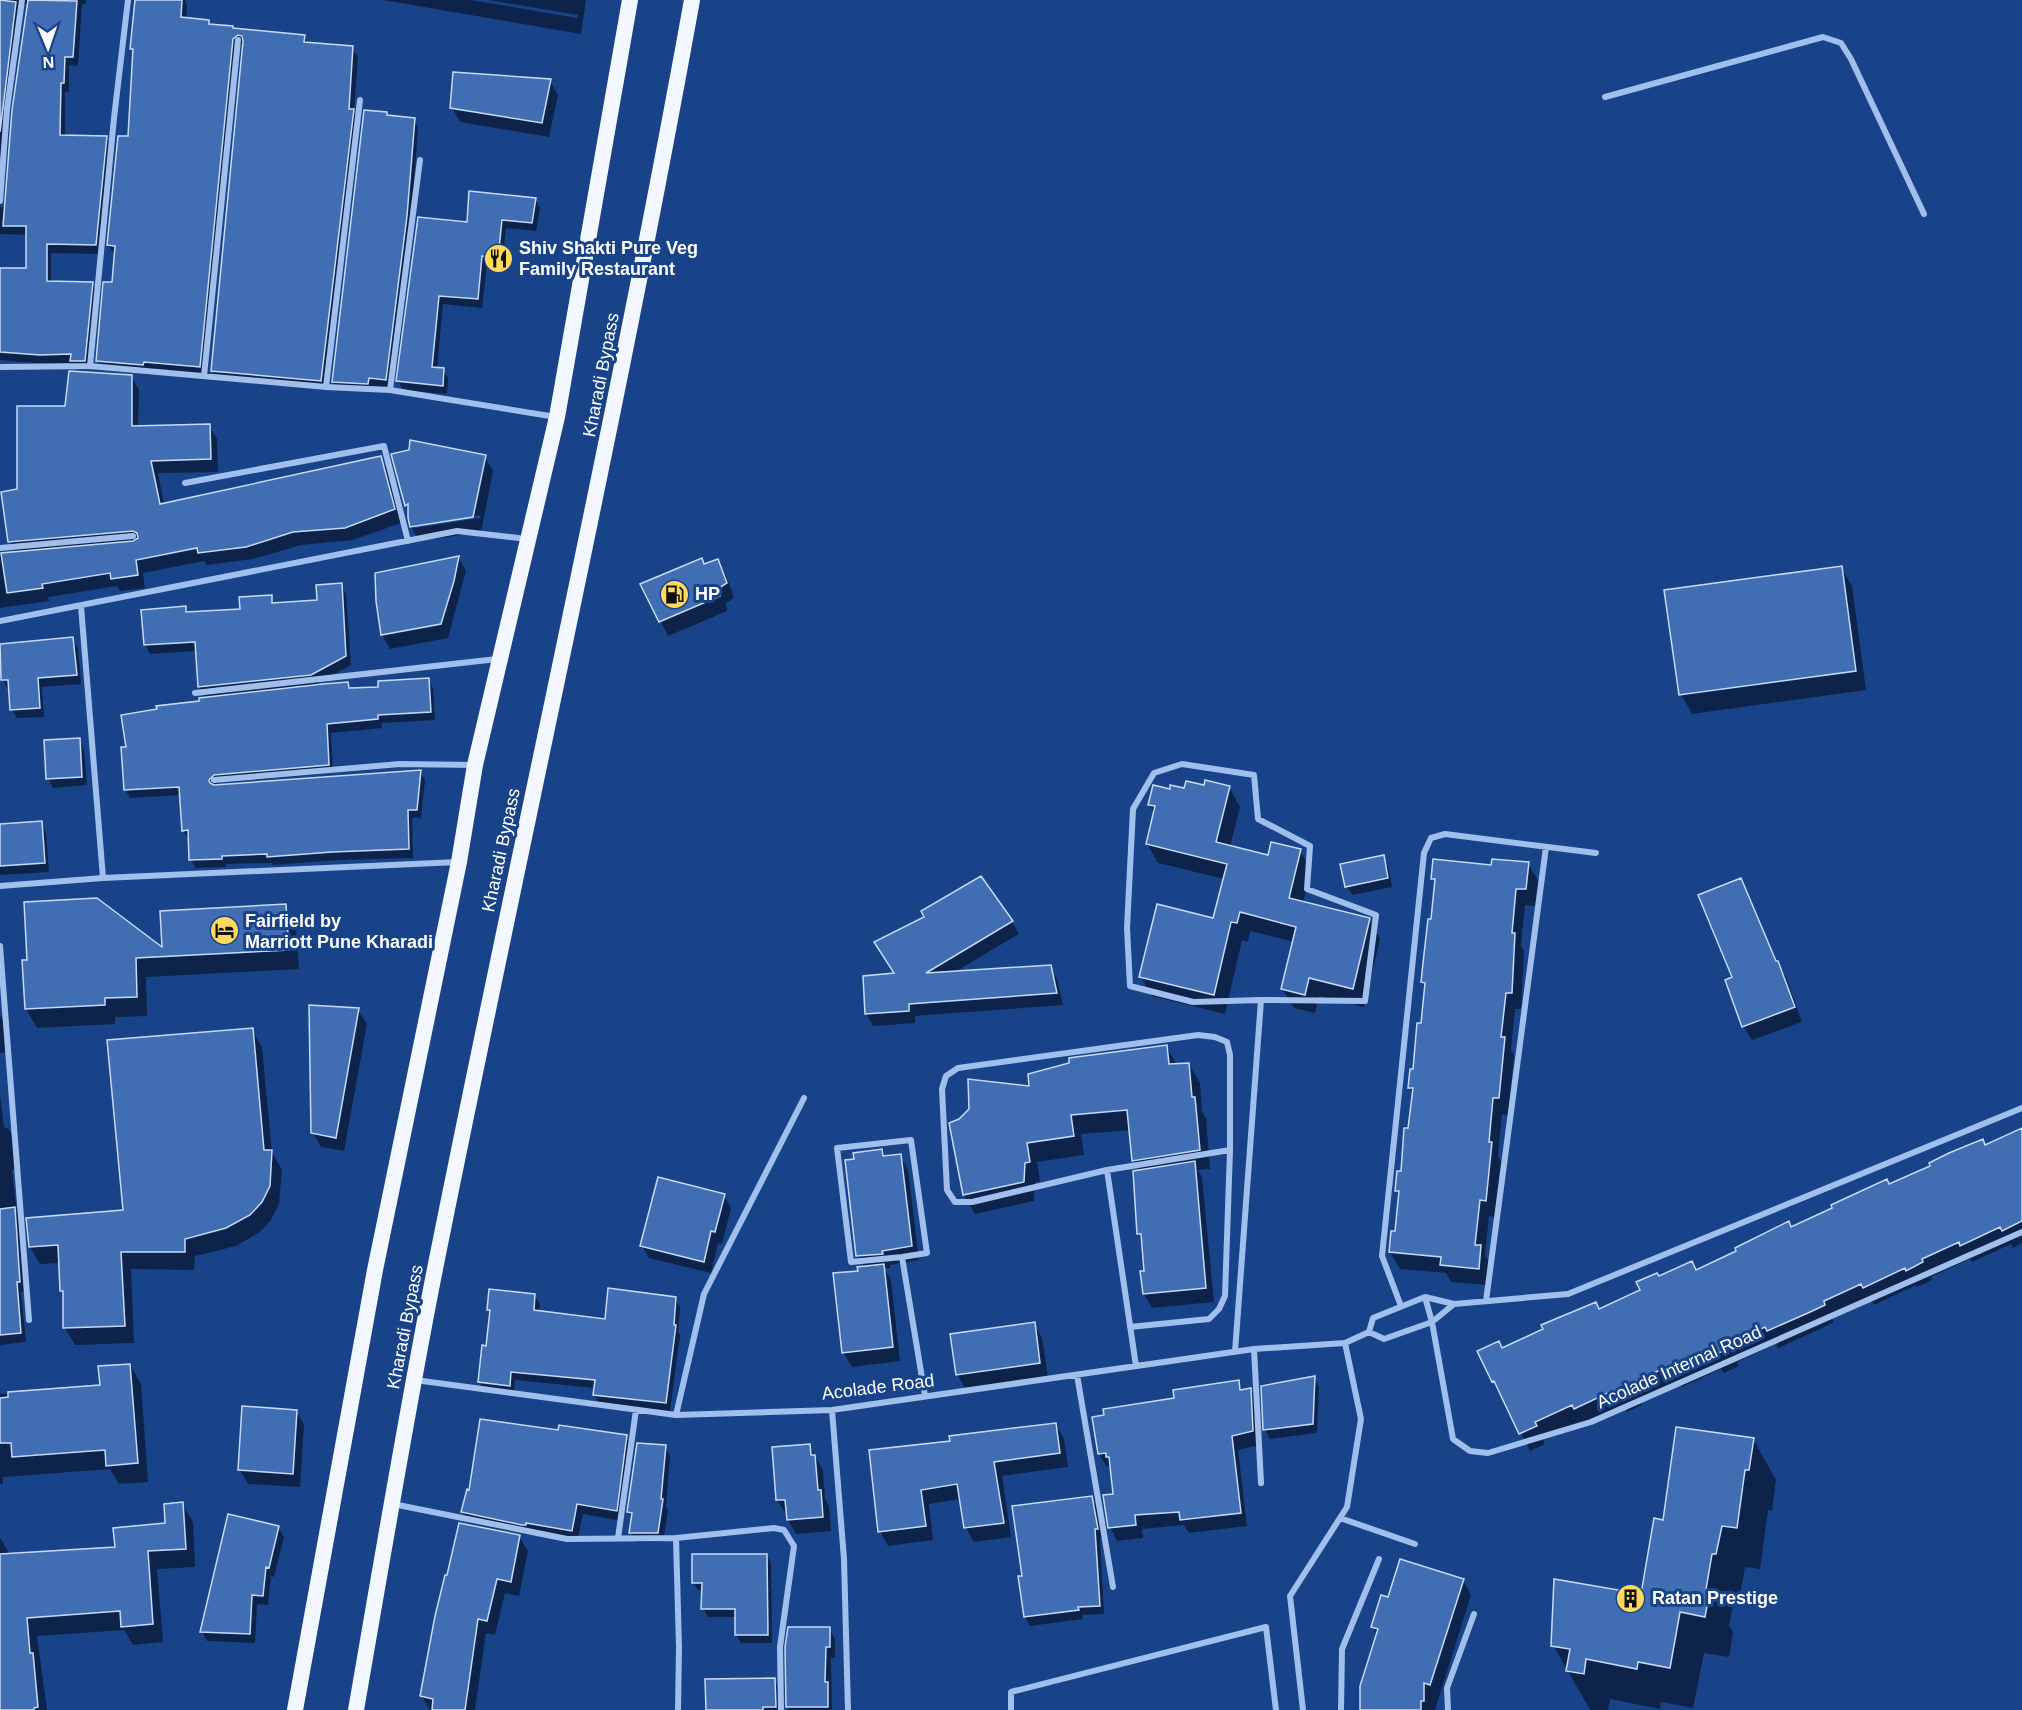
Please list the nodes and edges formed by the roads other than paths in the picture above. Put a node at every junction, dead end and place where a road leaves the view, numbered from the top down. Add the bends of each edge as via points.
1 (22, 0) edge
2 (128, 0) edge
3 (630, 0) edge
4 (692, 0) edge
5 (238, 40) dead end
6 (1605, 97) dead end
7 (360, 100) dead end
8 (420, 160) dead end
9 (0, 201) edge
10 (1924, 214) dead end
11 (90, 366) junction
12 (0, 368) edge
13 (204, 376) junction
14 (326, 387) junction
15 (390, 390) junction
16 (557, 417) junction
17 (185, 483) dead end
18 (133, 536) dead end
19 (527, 539) junction
20 (408, 541) junction
21 (0, 548) edge
22 (81, 606) junction
23 (0, 621) edge
24 (500, 659) junction
25 (195, 693) dead end
26 (475, 765) junction
27 (214, 780) dead end
28 (1546, 847) junction
29 (1596, 853) dead end
30 (459, 862) junction
31 (103, 878) junction
32 (0, 886) edge
33 (0, 946) edge
34 (2, 995) edge
35 (1261, 1000) junction
36 (804, 1098) dead end
37 (2022, 1108) edge
38 (1230, 1150) junction
39 (1107, 1170) junction
40 (2022, 1232) edge
41 (902, 1257) junction
42 (1425, 1297) junction
43 (1486, 1301) junction
44 (1454, 1304) junction
45 (1401, 1306) junction
46 (29, 1320) dead end
47 (1432, 1322) junction
48 (1130, 1327) junction
49 (1368, 1332) junction
50 (1345, 1343) junction
51 (1254, 1349) junction
52 (1235, 1352) junction
53 (1136, 1366) junction
54 (1077, 1375) junction
55 (414, 1380) junction
56 (925, 1396) junction
57 (636, 1410) junction
58 (832, 1410) junction
59 (676, 1415) junction
60 (1261, 1483) dead end
61 (392, 1504) junction
62 (1340, 1518) junction
63 (618, 1538) junction
64 (676, 1538) junction
65 (1415, 1544) dead end
66 (1379, 1559) dead end
67 (1113, 1587) dead end
68 (1474, 1614) dead end
69 (295, 1710) edge
70 (356, 1710) edge
71 (678, 1710) edge
72 (781, 1710) edge
73 (848, 1710) edge
74 (1011, 1710) edge
75 (1276, 1710) edge
76 (1303, 1710) edge
77 (1341, 1710) edge
78 (1448, 1710) edge

1 - 9 street via 7,109
2 - 11 street
3 - 16 highway, Kharadi Bypass
4 - 55 highway, Kharadi Bypass via 640,278
5 - 13 street
6 - 10 street via 1823,37 1841,43
7 - 14 street
8 - 15 street
11 - 12 street
11 - 13 street
13 - 14 street
14 - 15 street
15 - 16 street
16 - 19 highway, Kharadi Bypass
17 - 20 street via 384,446
18 - 21 street
19 - 20 street via 457,531
19 - 24 highway, Kharadi Bypass
20 - 22 street
22 - 23 street
22 - 31 street
24 - 25 street
24 - 26 highway, Kharadi Bypass
26 - 27 street via 400,764
26 - 30 highway, Kharadi Bypass
28 - 29 street
28 - 43 street
28 - 45 street via 1445,834 1431,838 1424,853 1382,1256
30 - 31 street
30 - 69 highway, Kharadi Bypass via 375,1267
31 - 32 street
33 - 34 street
34 - 46 street
35 - 35 street via 1193,1002 1131,986 1127,928 1133,809 1154,773 1182,764 1254,775 1258,819 1310,846 1307,889 1376,915 1365,1001
35 - 52 street
36 - 59 street via 704,1294
37 - 43 street via 1569,1294
38 - 39 street
38 - 39 street via 1230,1055 1227,1042 1215,1037 1198,1035 958,1068 946,1076 942,1089 947,1190 955,1202 972,1202
38 - 48 street via 1226,1296 1219,1309 1209,1319
39 - 48 street
40 - 47 street, Acolade Internal Road via 1591,1422 1488,1453 1470,1451 1453,1439
41 - 41 street via 927,1253 911,1140 837,1148 851,1262
41 - 56 street
42 - 44 street
42 - 45 street
42 - 47 street, Acolade Internal Road
43 - 44 street
44 - 47 street
45 - 49 street via 1373,1318
47 - 49 street via 1384,1339
48 - 53 street
49 - 50 street
50 - 51 street, Acolade Road
50 - 62 street via 1360,1419 1347,1506
51 - 52 street, Acolade Road
51 - 60 street
52 - 53 street, Acolade Road
53 - 54 street, Acolade Road
54 - 56 street, Acolade Road
54 - 67 street
55 - 57 street, Acolade Road
55 - 61 highway, Kharadi Bypass
56 - 58 street, Acolade Road
57 - 59 street, Acolade Road
57 - 63 street
58 - 59 street, Acolade Road
58 - 73 street via 844,1559
61 - 63 street via 567,1539
61 - 70 highway, Kharadi Bypass
62 - 65 street
62 - 76 street via 1290,1596
63 - 64 street
64 - 71 street
64 - 72 street via 774,1528 789,1536 794,1546 780,1647
66 - 77 street via 1342,1649
68 - 78 street via 1447,1688
74 - 75 street via 1011,1692 1266,1627

